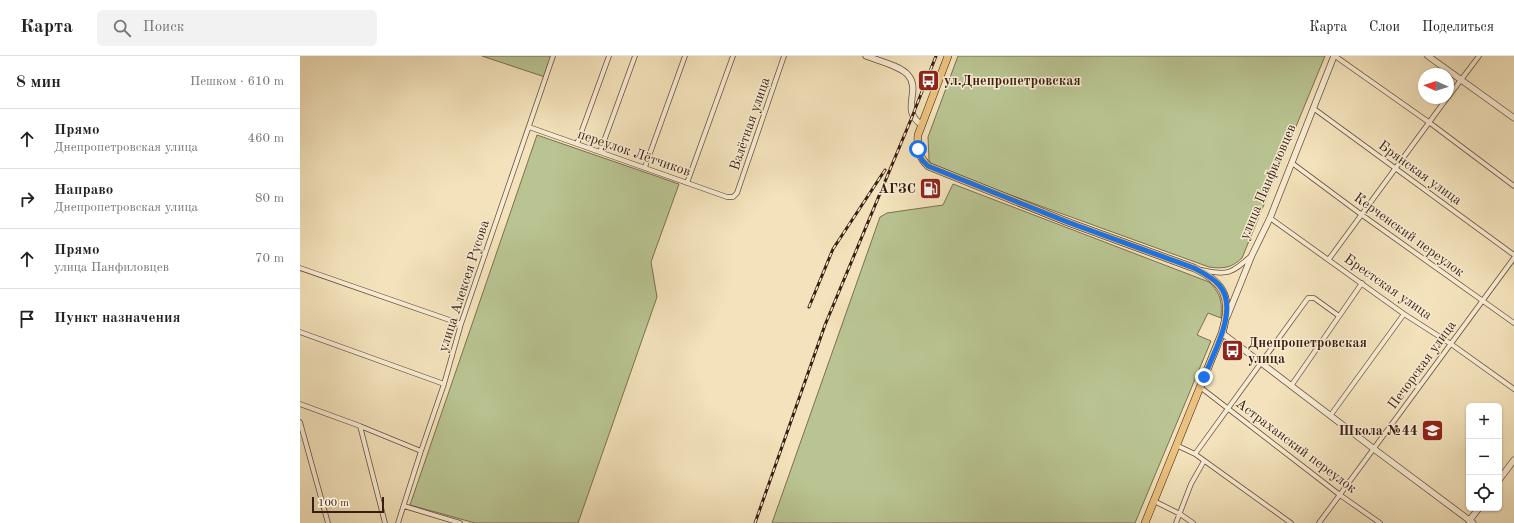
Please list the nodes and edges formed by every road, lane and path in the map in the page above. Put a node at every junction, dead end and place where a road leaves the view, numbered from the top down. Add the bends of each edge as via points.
1 (553, 56) edge
2 (609, 56) edge
3 (635, 56) edge
4 (684, 56) edge
5 (733, 56) edge
6 (784, 56) edge
7 (866, 56) edge
8 (948, 56) edge
9 (1335, 56) edge
10 (1428, 56) edge
11 (1479, 56) edge
12 (881, 59) edge
13 (1461, 79) junction
14 (1454, 89) edge
15 (1444, 104) edge
16 (1313, 108) junction
17 (1514, 118) edge
18 (1430, 123) junction
19 (922, 125) junction
20 (529, 127) junction
21 (577, 144) junction
22 (600, 152) junction
23 (1292, 163) junction
24 (645, 167) junction
25 (1396, 169) junction
26 (687, 183) junction
27 (1514, 186) edge
28 (733, 196) joint
29 (1362, 215) junction
30 (1270, 218) junction
31 (1252, 255) junction
32 (1514, 255) edge
33 (1514, 258) edge
34 (1329, 259) junction
35 (300, 268) edge
36 (1194, 268) junction
37 (1362, 282) junction
38 (1483, 301) junction
39 (1404, 314) junction
40 (1339, 316) junction
41 (1226, 319) junction
42 (1514, 323) edge
43 (462, 324) junction
44 (300, 332) edge
45 (1222, 333) junction
46 (1451, 344) junction
47 (1261, 363) junction
48 (444, 384) junction
49 (1200, 386) junction
50 (1291, 386) junction
51 (1514, 389) edge
52 (300, 404) edge
53 (1229, 409) junction
54 (1330, 416) junction
55 (300, 422) edge
56 (360, 426) junction
57 (1176, 445) junction
58 (1373, 449) junction
59 (421, 451) junction
60 (1195, 454) junction
61 (1204, 460) junction
62 (1514, 460) edge
63 (1502, 476) edge
64 (1340, 495) junction
65 (1154, 501) junction
66 (404, 506) junction
67 (1477, 511) edge
68 (1180, 514) junction
69 (1470, 522) edge
70 (328, 523) edge
71 (385, 523) edge
72 (398, 523) edge
73 (460, 523) edge
74 (1145, 523) edge
75 (1176, 523) edge
76 (1193, 523) edge
77 (1291, 523) edge
78 (1319, 523) edge
79 (1380, 523) edge

1 - 20 street, улица Алексея Русова
2 - 21 street
3 - 22 street
4 - 24 street
5 - 26 street
6 - 28 street, Взлётная улица via 738,193
7 - 12 street
8 - 19 main road
9 - 16 street, улица Панфиловцев
9 - 18 street
10 - 13 street
11 - 13 street
12 - 19 street via 908,75 913,91 912,117
13 - 14 street
13 - 17 street
15 - 18 street
16 - 23 street, улица Панфиловцев
16 - 25 street, Брянская улица
18 - 25 street
18 - 27 street
19 - 36 main road via 917,146 922,160 928,166 1070,223
20 - 21 street, переулок Лётчиков
20 - 43 street, улица Алексея Русова
21 - 22 street, переулок Лётчиков
22 - 24 street, переулок Лётчиков
23 - 29 street, Керченский переулок
23 - 30 street, улица Панфиловцев
24 - 26 street, переулок Лётчиков
25 - 29 street
25 - 32 street, Брянская улица
26 - 28 street, переулок Лётчиков via 727,197
29 - 34 street
29 - 38 street, Керченский переулок
30 - 31 street, улица Панфиловцев
30 - 34 street, Брестская улица
31 - 36 street via 1229,273
31 - 41 street, улица Панфиловцев
33 - 38 street, Печорская улица
34 - 37 street, Брестская улица
35 - 43 street
36 - 41 main road via 1220,286 1225,294
37 - 39 street, Брестская улица
37 - 40 street
38 - 42 street, Керченский переулок
38 - 46 street, Печорская улица
39 - 46 street, Брестская улица
39 - 54 street
40 - 47 street via 1314,298 1308,298
40 - 50 street
41 - 45 main road
43 - 48 street, улица Алексея Русова
44 - 48 street
45 - 47 street
45 - 49 main road
46 - 51 street, Брестская улица
46 - 58 street, Печорская улица
47 - 50 street
47 - 53 street
48 - 59 street, улица Алексея Русова
49 - 53 street, Астраханский переулок
49 - 57 main road
50 - 54 street
52 - 56 street
53 - 60 street
53 - 64 street, Астраханский переулок
54 - 58 street
55 - 70 street
56 - 59 street
56 - 71 street
57 - 60 street
57 - 65 main road
58 - 64 street, Печорская улица
58 - 69 street
59 - 66 street, улица Алексея Русова
60 - 61 street
61 - 68 street via 1191,484
61 - 77 street
62 - 63 street
64 - 78 street, Печорская улица
64 - 79 street, Астраханский переулок
65 - 68 street
65 - 74 main road
66 - 72 street, улица Алексея Русова
66 - 73 street
67 - 69 street
68 - 75 street
68 - 76 street

